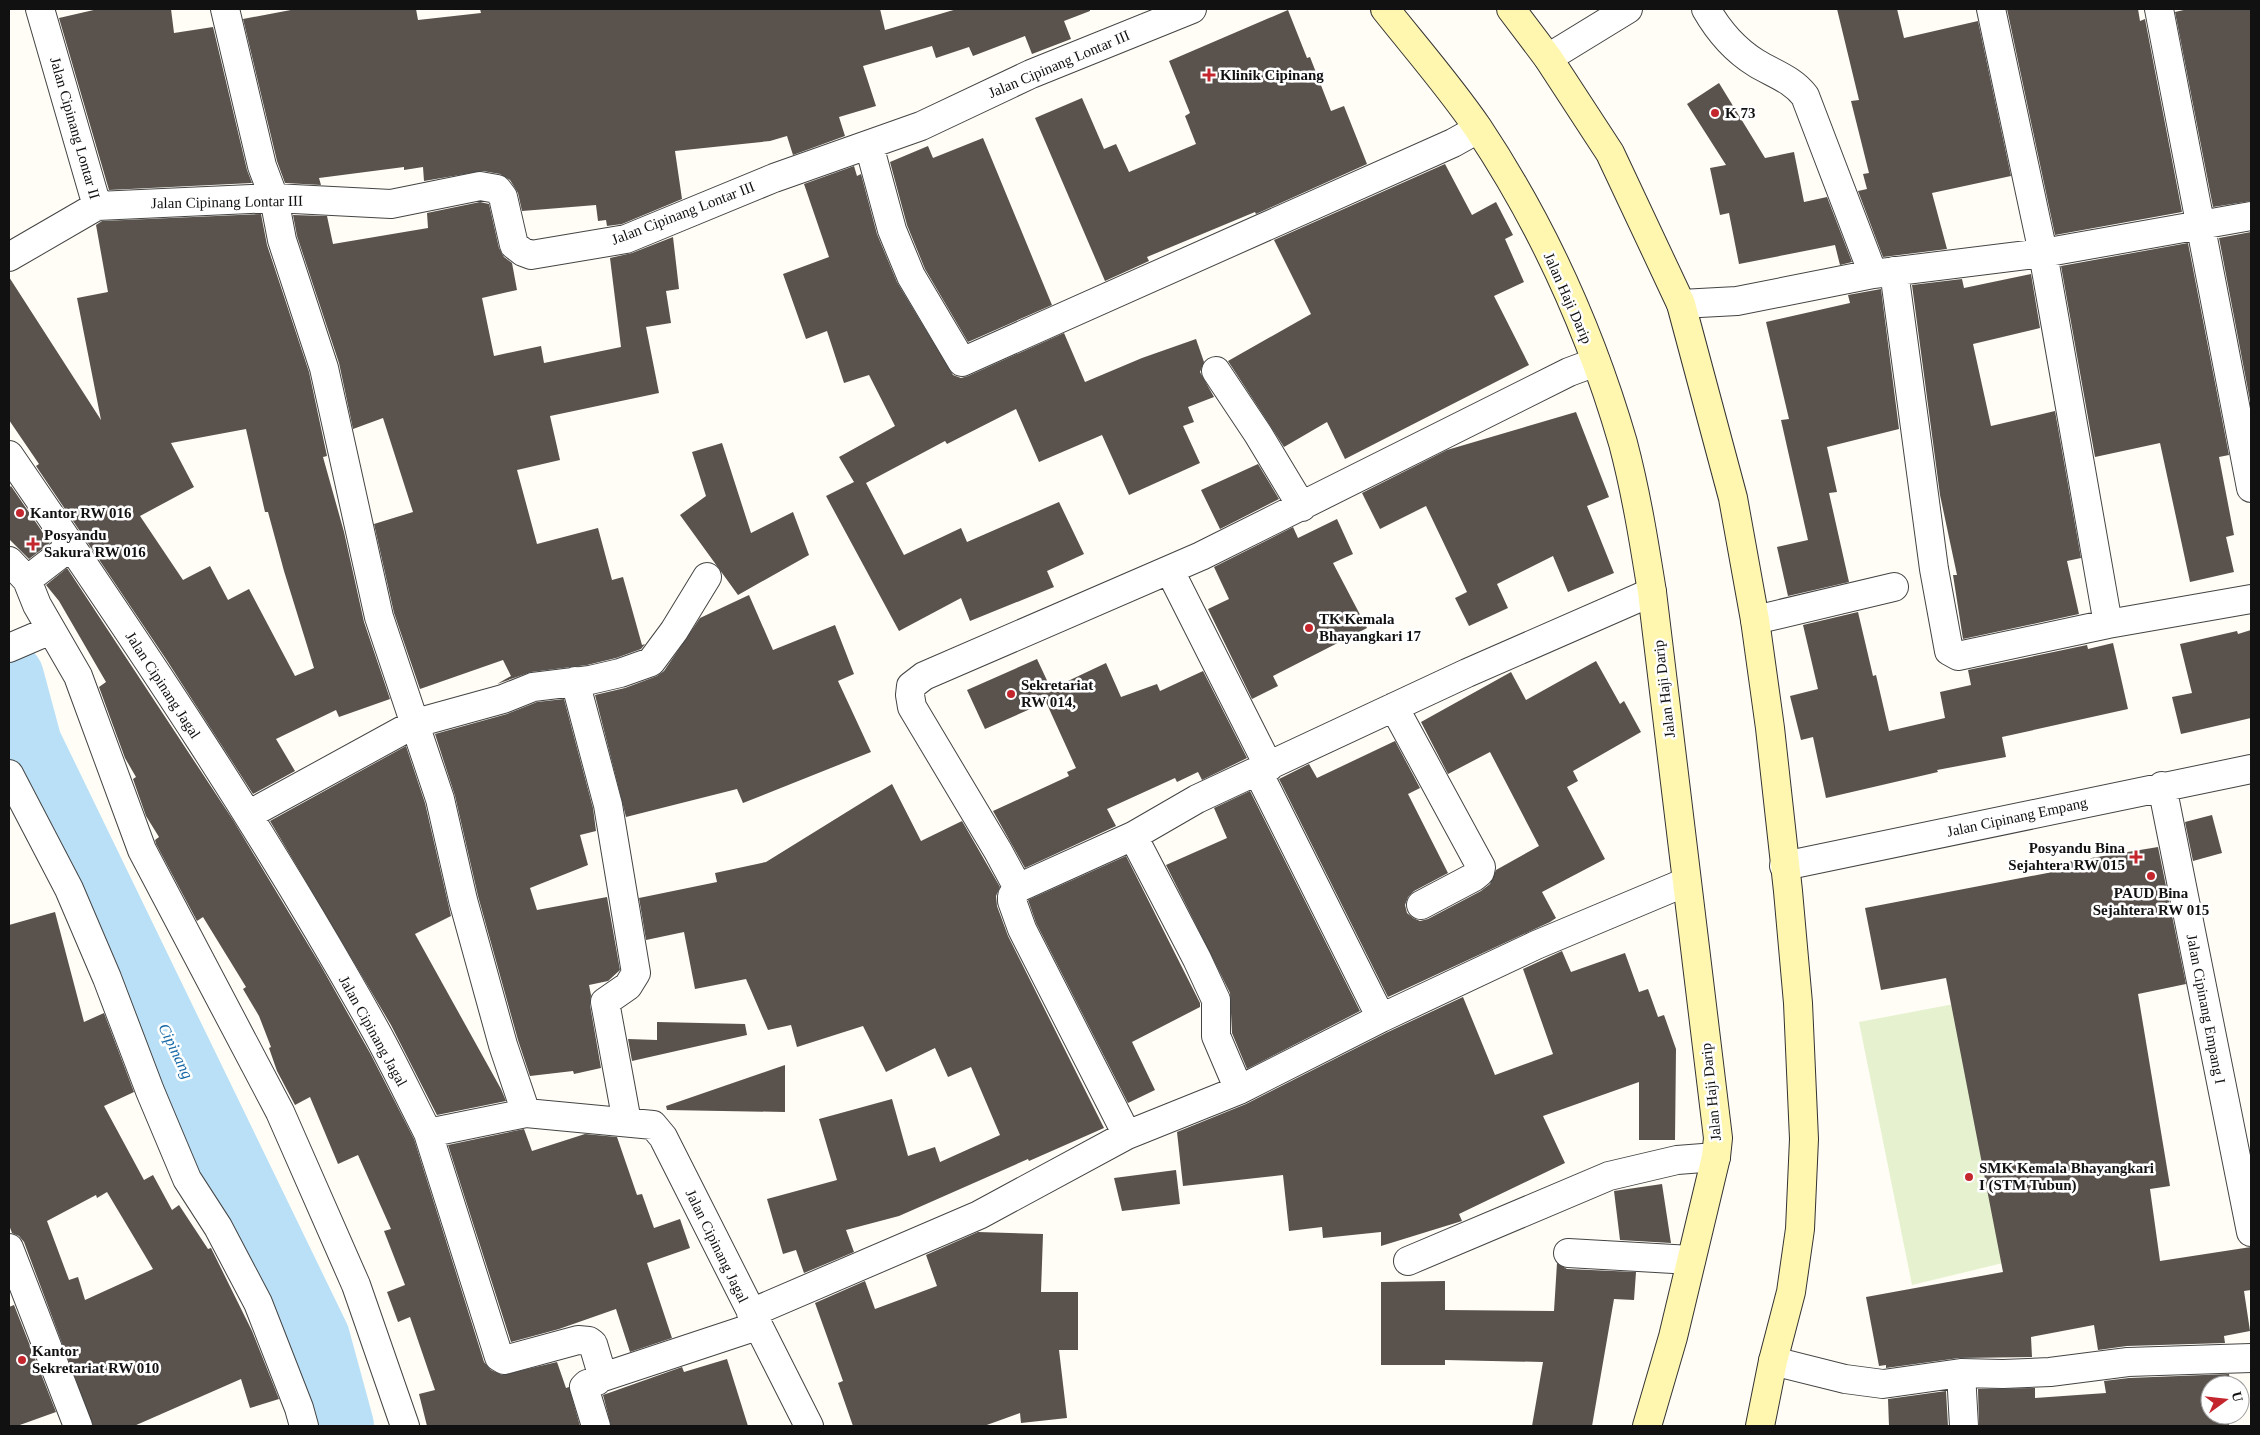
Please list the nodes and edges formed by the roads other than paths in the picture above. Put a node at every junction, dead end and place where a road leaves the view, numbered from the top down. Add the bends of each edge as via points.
1 (40, 9) edge
2 (224, 9) edge
3 (1192, 9) edge
4 (1386, 9) edge
5 (1511, 9) edge
6 (1628, 9) edge
7 (1706, 9) edge
8 (1991, 9) edge
9 (2159, 9) edge
10 (1548, 58) junction
11 (1478, 129) junction
12 (869, 146) junction
13 (274, 198) junction
14 (97, 206) junction
15 (2251, 216) edge
16 (2202, 224) junction
17 (2043, 253) junction
18 (9, 257) edge
19 (1883, 272) junction
20 (1681, 304) junction
21 (1596, 362) junction
22 (1216, 371) dead end
23 (9, 455) edge
24 (2251, 488) edge
25 (1302, 507) junction
26 (71, 546) junction
27 (9, 561) edge
28 (1170, 571) junction
29 (707, 577) dead end
30 (27, 580) junction
31 (1894, 587) dead end
32 (1652, 592) junction
33 (2251, 599) edge
34 (1755, 620) junction
35 (2108, 624) junction
36 (50, 630) junction
37 (16, 645) edge
38 (575, 681) junction
39 (1394, 707) junction
40 (416, 723) junction
41 (1263, 769) junction
42 (2251, 769) edge
43 (9, 774) edge
44 (2162, 786) junction
45 (248, 814) junction
46 (1133, 836) junction
47 (1784, 866) junction
48 (1686, 882) junction
49 (1018, 888) junction
50 (1421, 905) dead end
51 (1381, 1018) junction
52 (1239, 1090) junction
53 (526, 1113) junction
54 (627, 1122) junction
55 (428, 1133) junction
56 (1127, 1135) junction
57 (1716, 1157) junction
58 (2251, 1232) edge
59 (9, 1248) edge
60 (1568, 1253) dead end
61 (1691, 1260) junction
62 (1408, 1261) dead end
63 (754, 1320) junction
64 (2251, 1358) edge
65 (1773, 1361) junction
66 (1960, 1373) junction
67 (600, 1378) junction
68 (78, 1426) edge
69 (304, 1426) edge
70 (405, 1426) edge
71 (596, 1426) edge
72 (809, 1426) edge
73 (1647, 1426) edge
74 (1760, 1426) edge
75 (1964, 1426) edge

1 - 14 street, Jalan Cipinang Lontar II
2 - 13 street via 262,166
3 - 12 street, Jalan Cipinang Lontar III via 1031,74 921,126
4 - 11 main road, Jalan Haji Darip
5 - 10 main road
6 - 10 street
7 - 19 street via 1735,47 1757,64 1792,83 1805,96
8 - 17 street
9 - 16 street
10 - 20 main road via 1610,153
11 - 12 street via 962,362 911,276 892,230
11 - 21 main road, Jalan Haji Darip via 1521,199 1560,275
12 - 13 street, Jalan Cipinang Lontar III via 774,178 626,239 531,255 514,245 504,197 497,189 480,186 391,204
13 - 14 street, Jalan Cipinang Lontar III
13 - 40 street via 282,240 324,368 379,617
14 - 18 street, Jalan Cipinang Lontar II
15 - 16 street
16 - 17 street
16 - 24 street
17 - 19 street
17 - 35 street
19 - 20 street via 1737,301
19 - 35 street via 1948,651 1958,656
20 - 34 main road via 1733,498
21 - 25 street via 1569,372
21 - 32 main road, Jalan Haji Darip via 1623,444 1639,511
22 - 25 street
23 - 26 street, Jalan Cipinang Jagal
25 - 28 street
26 - 30 street
26 - 45 street, Jalan Cipinang Jagal
27 - 30 street
28 - 41 street
28 - 49 street via 924,676 911,686 912,707
29 - 38 street via 651,662 620,673
30 - 36 street
31 - 34 street
32 - 39 street
32 - 48 main road, Jalan Haji Darip
33 - 35 street
34 - 47 main road
36 - 37 street
36 - 70 street via 78,676 142,850 280,1112 356,1285
38 - 40 street via 533,687 503,699
38 - 54 street via 608,805 636,973 628,986 605,1002
39 - 41 street
39 - 50 street via 1481,867 1474,877
40 - 45 street
40 - 53 street via 440,798 463,900 498,1027
41 - 46 street via 1197,799
41 - 51 street
42 - 44 street, Jalan Cipinang Empang
43 - 69 street via 68,889 187,1179 218,1226 258,1303
44 - 47 street, Jalan Cipinang Empang
44 - 58 street, Jalan Cipinang Empang I
45 - 55 street, Jalan Cipinang Jagal via 377,1033
46 - 49 street
46 - 52 street via 1216,1000 1216,1036
47 - 65 main road via 1798,1003 1804,1139 1800,1229 1791,1292
48 - 51 street via 1536,945
48 - 57 main road, Jalan Haji Darip via 1718,1138
49 - 56 street via 1012,901 1022,929
51 - 52 street
52 - 56 street
53 - 54 street, Jalan Cipinang Jagal
53 - 55 street, Jalan Cipinang Jagal
54 - 63 street, Jalan Cipinang Jagal via 653,1125 663,1136
55 - 67 street via 499,1357 504,1360 585,1339 593,1344
56 - 63 street via 979,1215
57 - 61 main road, Jalan Haji Darip
57 - 62 street via 1677,1160 1609,1176
59 - 68 street
60 - 61 street
61 - 73 main road, Jalan Haji Darip
63 - 67 street
63 - 72 street, Jalan Cipinang Jagal
64 - 66 street via 2128,1362 2050,1372
65 - 66 street via 1864,1383 1883,1384
65 - 74 main road
66 - 75 street
67 - 71 street via 584,1387

